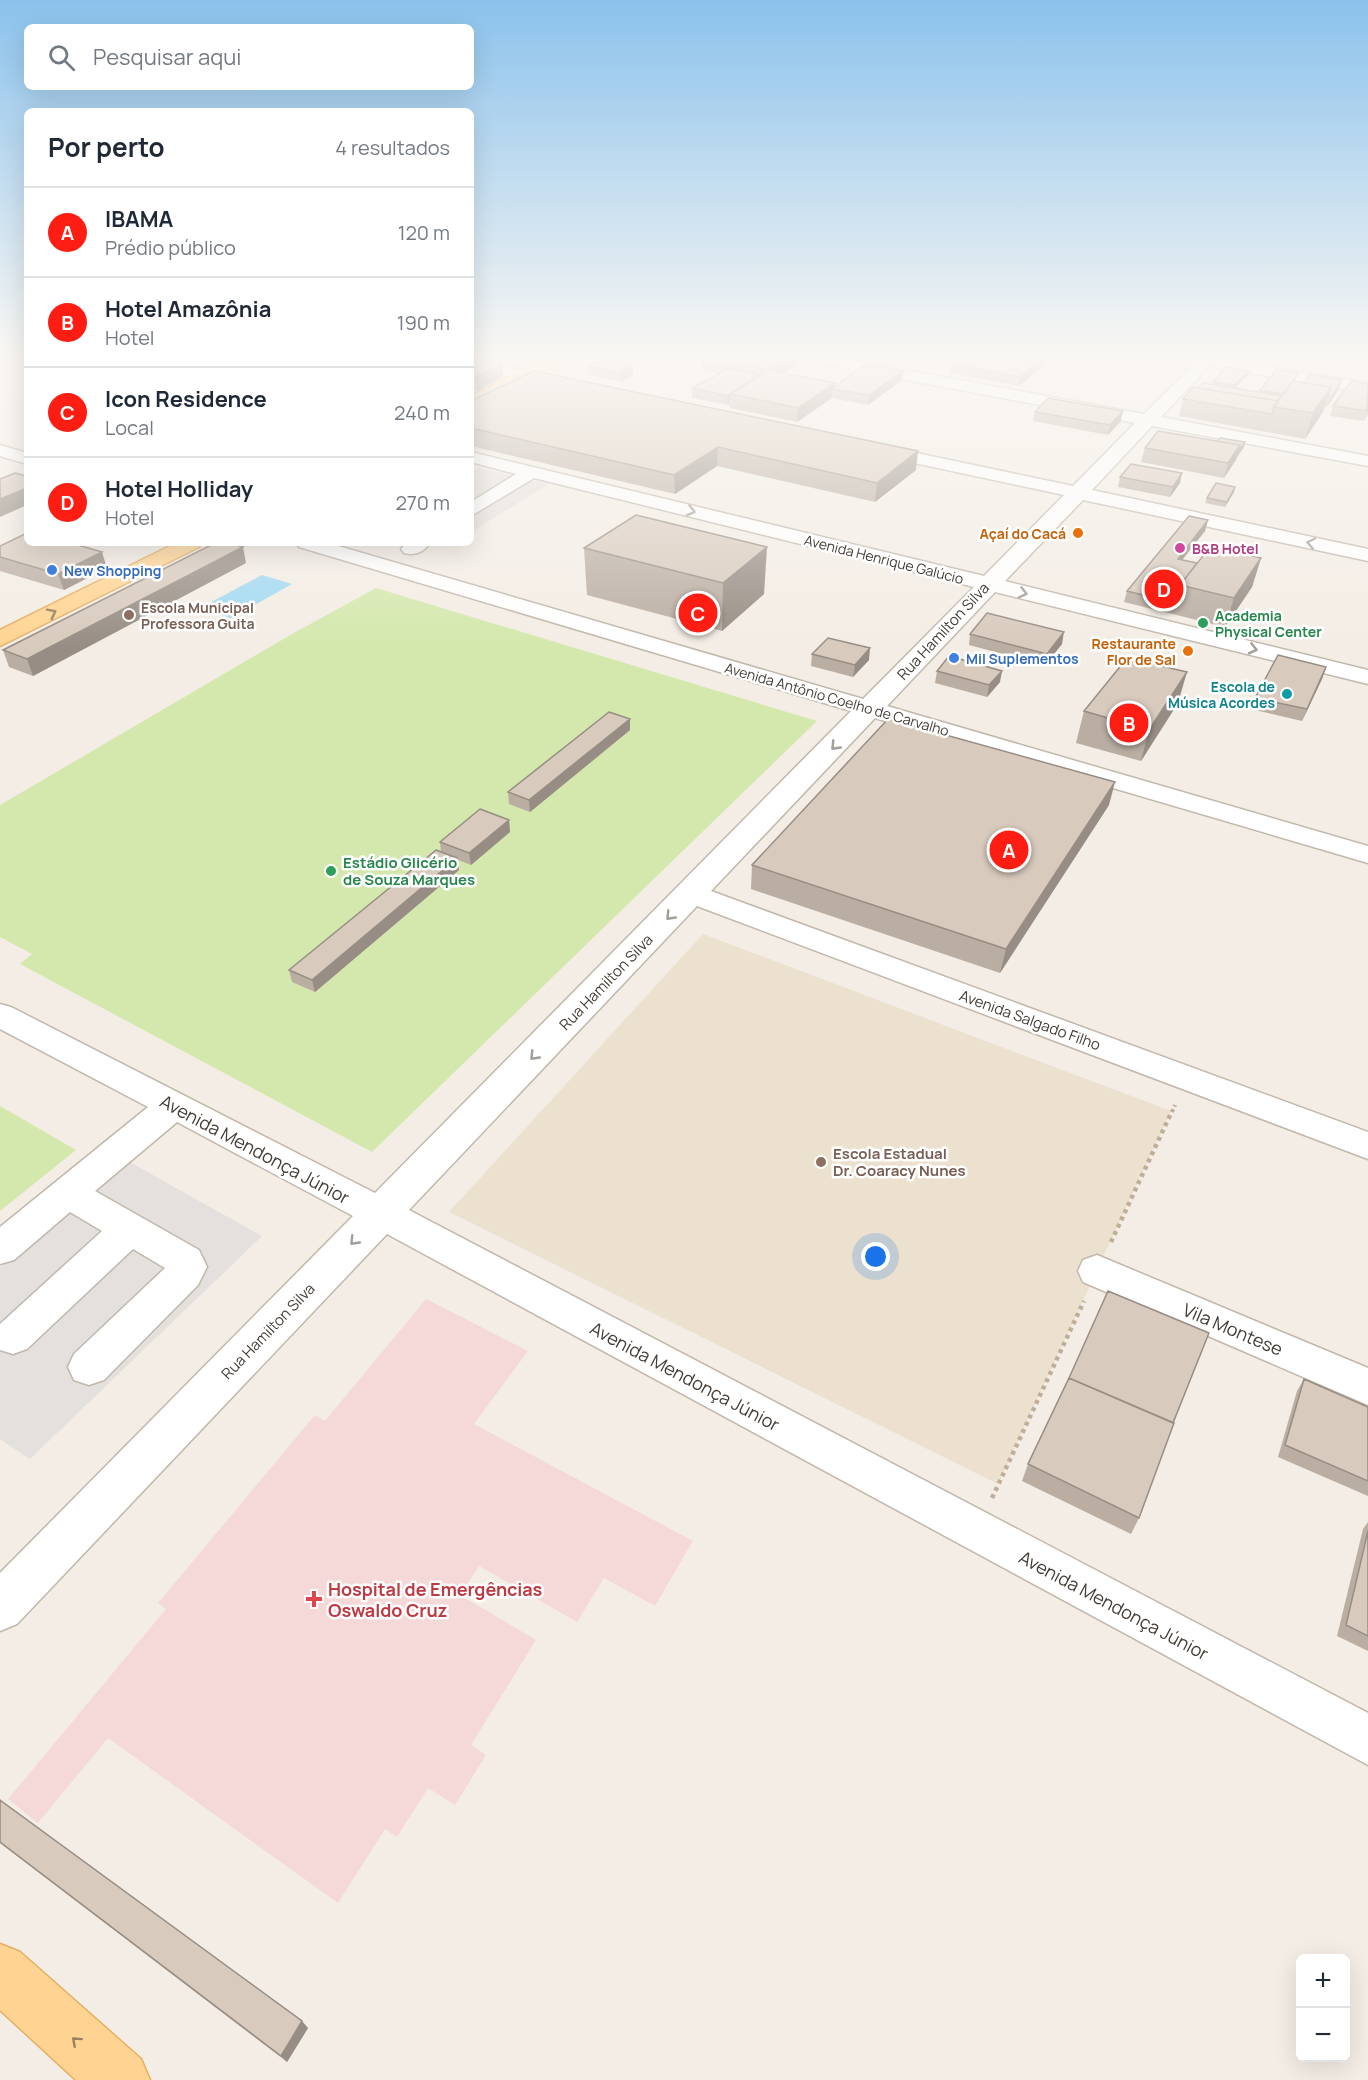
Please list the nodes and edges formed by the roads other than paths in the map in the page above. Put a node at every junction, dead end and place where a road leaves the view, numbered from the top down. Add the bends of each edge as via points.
1 (9, 453) edge
2 (893, 453) edge
3 (1116, 453) edge
4 (1326, 453) edge
5 (24, 458) edge
6 (474, 458) edge
7 (1368, 461) edge
8 (531, 472) junction
9 (1078, 492) junction
10 (474, 508) edge
11 (186, 546) edge
12 (316, 546) edge
13 (1368, 555) edge
14 (987, 584) junction
15 (0, 639) edge
16 (1368, 677) edge
17 (870, 709) junction
18 (1368, 855) edge
19 (692, 894) junction
20 (0, 1015) edge
21 (173, 1106) junction
22 (1368, 1146) edge
23 (68, 1193) junction
24 (381, 1213) junction
25 (130, 1229) junction
26 (0, 1249) edge
27 (1097, 1271) road end
28 (13, 1337) dead end
29 (89, 1367) dead end
30 (1368, 1387) edge
31 (0, 1607) edge
32 (1368, 1740) edge
33 (0, 1972) edge
34 (120, 2080) edge

1 - 5 street
2 - 9 street
3 - 9 street, Rua Hamilton Silva
4 - 7 street
6 - 8 street, Avenida Henrique Galúcio
8 - 10 street
8 -> 14 street, Avenida Henrique Galúcio
13 -> 9 street
9 - 14 street, Rua Hamilton Silva
15 -> 11 main road
12 - 17 street, Avenida Antônio Coelho de Carvalho
14 -> 16 street, Avenida Henrique Galúcio
14 - 17 street, Rua Hamilton Silva
17 - 18 street, Avenida Antônio Coelho de Carvalho
17 -> 19 street, Rua Hamilton Silva
19 - 22 street, Avenida Salgado Filho
19 -> 24 street, Rua Hamilton Silva
20 - 21 street, Avenida Mendonça Júnior
21 - 23 street
21 - 24 street, Avenida Mendonça Júnior
23 - 25 street
23 - 26 street
24 -> 31 street, Rua Hamilton Silva
24 - 32 street, Avenida Mendonça Júnior
25 - 28 street
25 - 29 street via 185,1261 188,1267
27 - 30 street, Vila Montese
34 -> 33 main road

